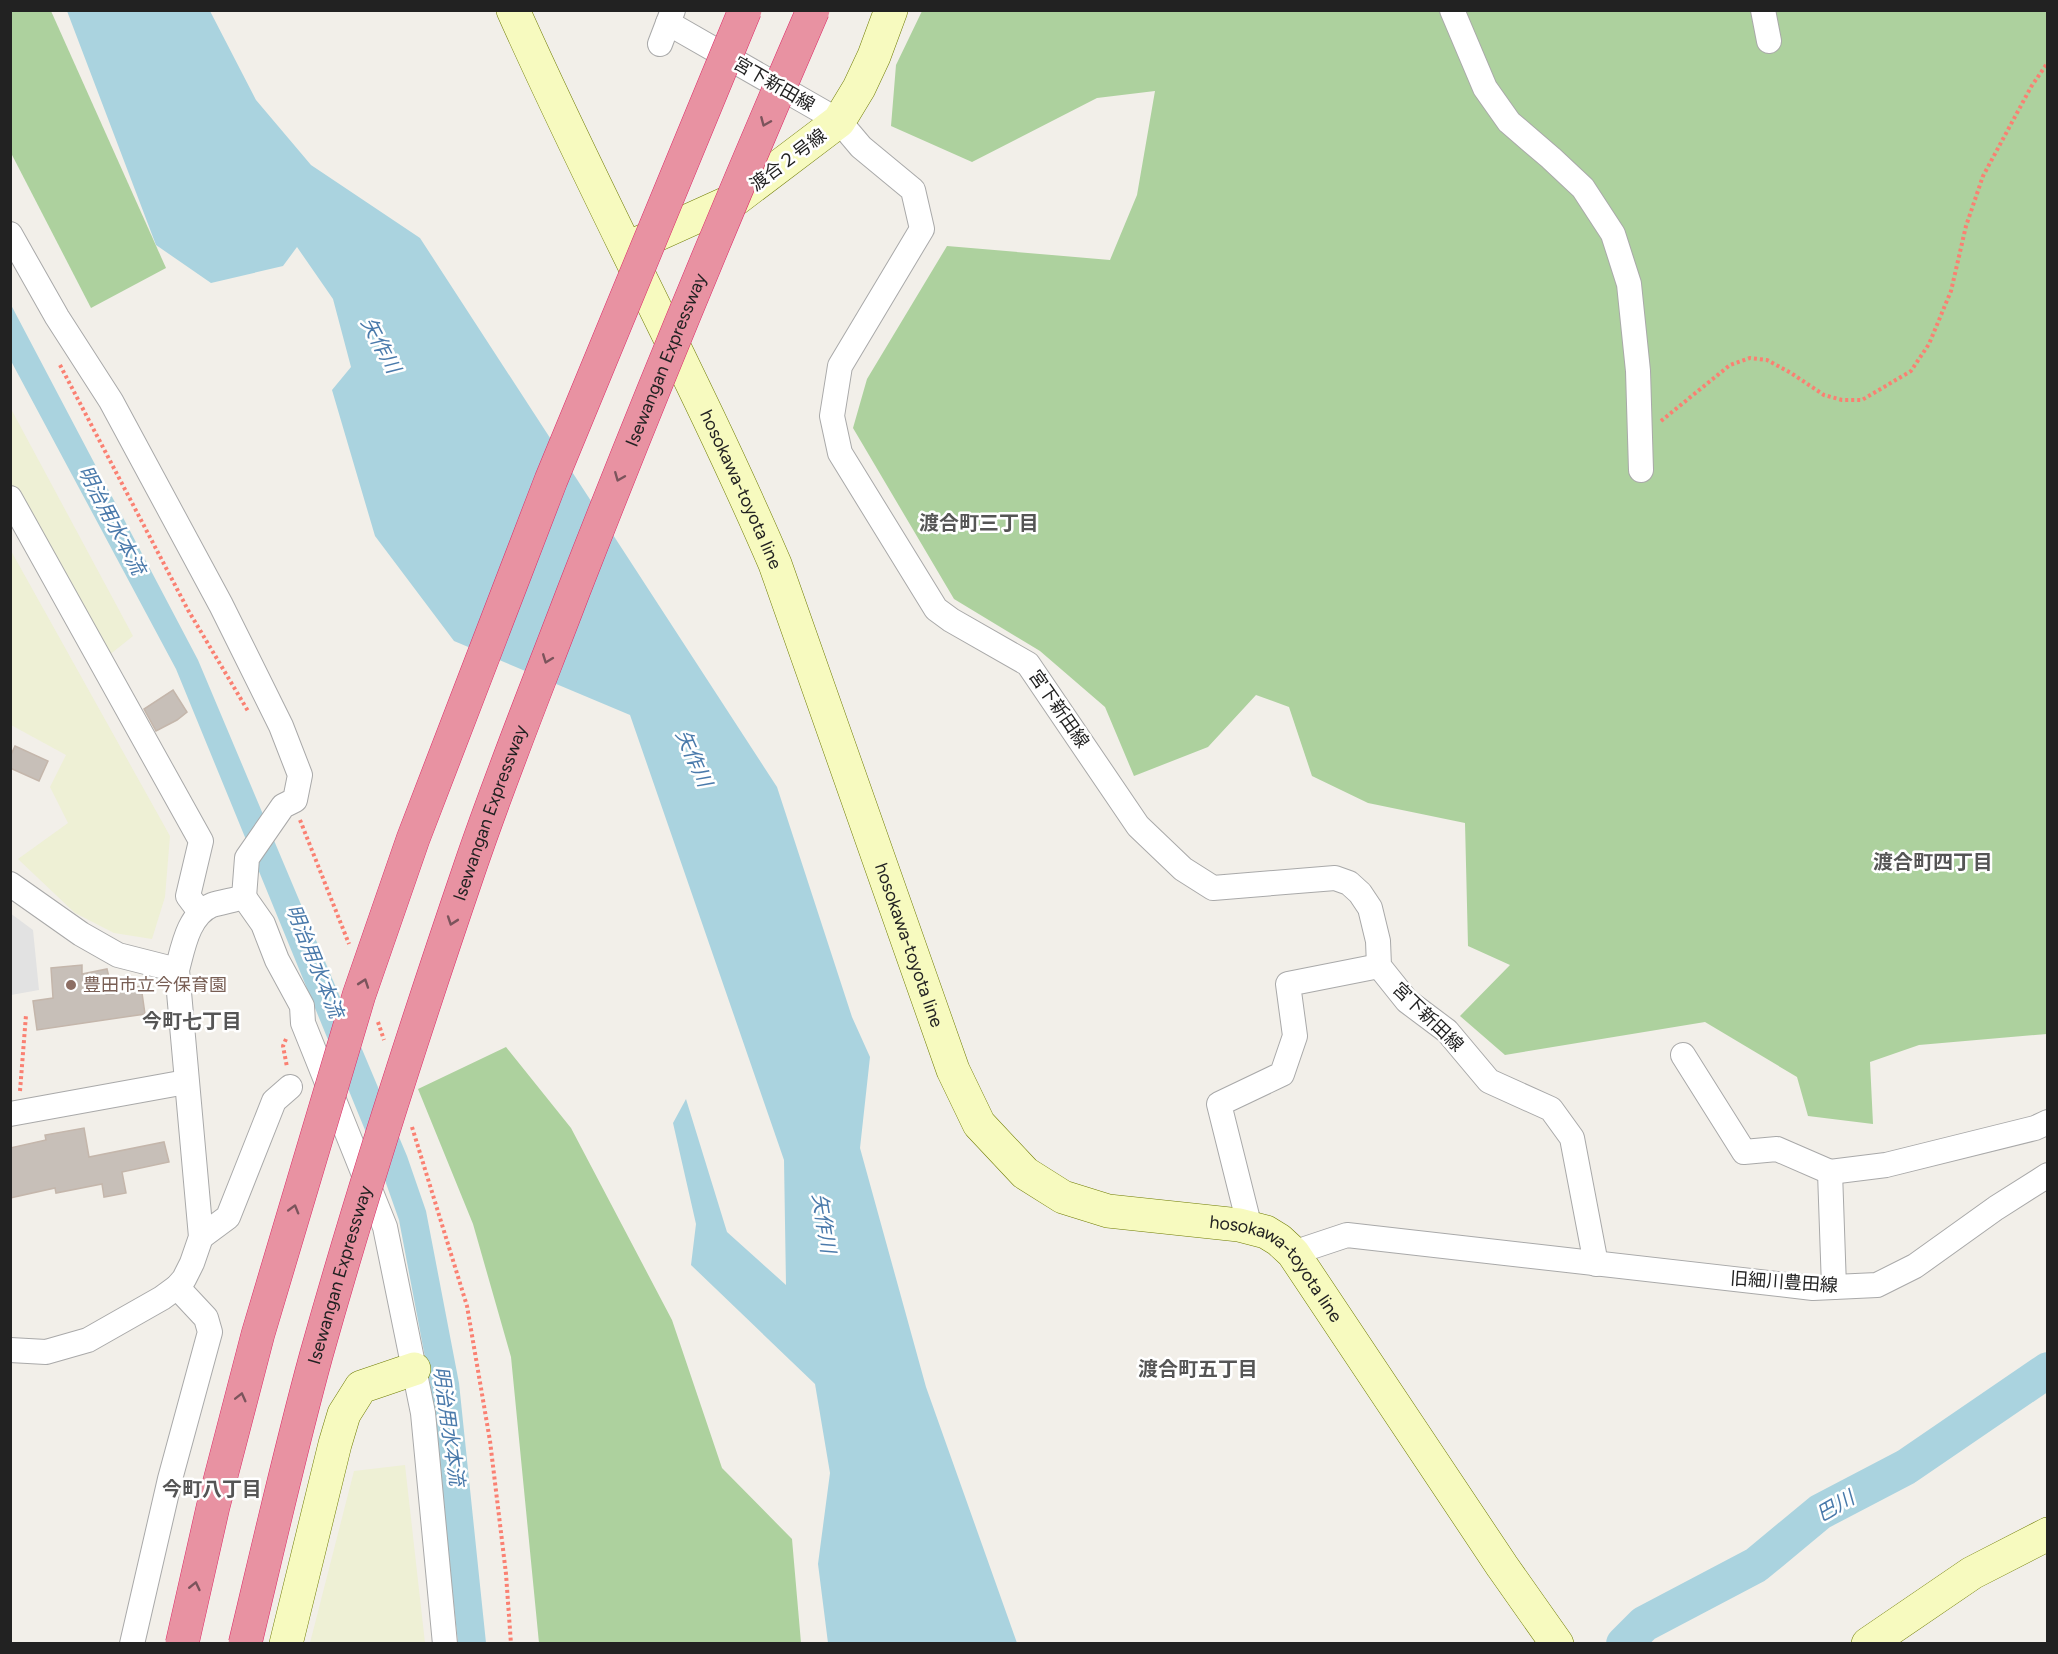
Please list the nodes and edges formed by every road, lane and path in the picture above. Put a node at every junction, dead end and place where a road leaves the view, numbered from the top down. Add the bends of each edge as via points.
1 (513, 10) edge
2 (745, 10) edge
3 (813, 10) edge
4 (891, 10) edge
5 (1452, 10) edge
6 (1763, 10) edge
7 (667, 26) edge
8 (1769, 41) dead end
9 (2048, 62) edge
10 (839, 121) junction
11 (10, 234) edge
12 (625, 249) junction
13 (58, 362) dead end
14 (1640, 439) junction
15 (1641, 470) dead end
16 (10, 498) edge
17 (252, 719) dead end
18 (289, 803) junction
19 (10, 884) edge
20 (244, 897) junction
21 (200, 912) junction
22 (351, 949) dead end
23 (1379, 966) junction
24 (177, 970) junction
25 (374, 1013) dead end
26 (26, 1015) dead end
27 (386, 1045) dead end
28 (1683, 1055) dead end
29 (186, 1082) junction
30 (290, 1087) dead end
31 (14, 1113) edge
32 (2048, 1122) edge
33 (411, 1124) dead end
34 (1830, 1172) junction
35 (2048, 1175) edge
36 (1250, 1228) junction
37 (201, 1237) junction
38 (1293, 1253) junction
39 (1596, 1264) junction
40 (177, 1287) junction
41 (1834, 1287) junction
42 (10, 1350) edge
43 (414, 1369) junction
44 (2048, 1534) edge
45 (132, 1644) edge
46 (182, 1644) edge
47 (245, 1644) edge
48 (286, 1644) edge
49 (446, 1644) edge
50 (512, 1644) edge
51 (1557, 1644) edge
52 (1868, 1644) edge

1 - 12 main road, hosokawa-toyota line
46 -> 2 highway, bridge via 258,1334 309,1160 413,839 547,491
3 -> 47 highway, Isewangan Expressway, bridge via 609,501 472,862 364,1193 316,1357
4 - 10 main road, 渡合２号線 via 874,57
5 - 14 street via 1485,88 1509,122 1583,188 1613,234 1629,285
6 - 8 street
7 - 10 street, 宮下新田線
9 - 14 path via 1983,176 1951,291 1929,345 1911,371 1862,400 1842,400 1824,395 1767,360 1750,358 1730,365
10 - 12 main road, 渡合２号線 via 736,199
10 - 23 street, 宮下新田線 via 861,147 913,190 922,229 840,366 832,416 840,453 926,594 936,609 951,620 1028,664 1138,826 1183,869 1213,888 1335,878 1349,883 1370,908
11 - 18 street via 111,400 221,605 300,775
12 - 36 main road, hosokawa-toyota line via 741,486 774,564 953,1070 978,1124 1025,1173 1063,1197 1108,1211
13 - 17 path via 188,610
14 - 15 street
16 - 21 street via 201,841 188,896
18 - 20 street via 247,858
18 - 22 path via 300,819
19 - 24 street via 118,955
20 - 21 street
20 - 43 street via 263,924 302,1006 303,1023 385,1227
21 - 24 street via 188,932
23 - 36 street via 1288,984 1295,1036 1282,1074 1219,1104
23 - 39 street, 宮下新田線 via 1407,1001 1447,1031 1490,1081 1551,1109 1572,1137
24 - 29 street
25 - 27 path
26 - 31 path
28 - 34 street via 1744,1152 1777,1149
29 - 31 street
29 - 37 street
30 - 37 street via 274,1101 228,1217
32 - 34 street via 1886,1165
33 - 50 path via 466,1306 490,1442
34 - 41 street
35 - 41 street, 旧細川豊田線 via 1915,1266 1877,1286
36 - 38 main road, hosokawa-toyota line via 1266,1232
37 - 40 street via 184,1280
38 - 39 street, 旧細川豊田線 via 1347,1235
38 - 51 main road, hosokawa-toyota line
39 - 41 street, 旧細川豊田線 via 1813,1288
40 - 42 street via 88,1340 46,1352
40 - 45 street via 206,1318 210,1332 170,1479
43 - 48 main road via 361,1387 344,1414
43 - 49 street via 423,1413
44 - 52 main road via 1972,1573

